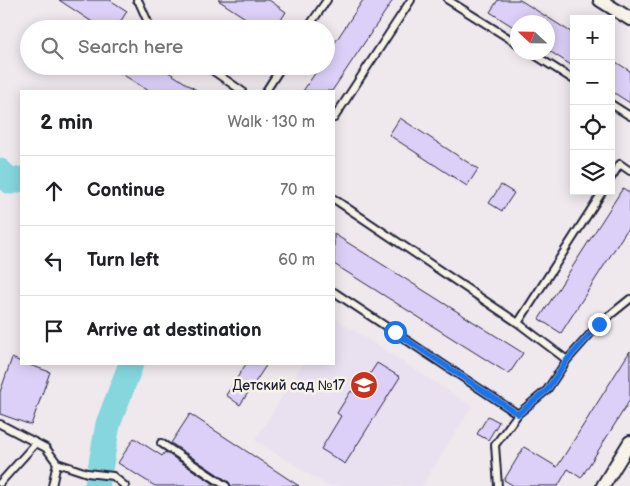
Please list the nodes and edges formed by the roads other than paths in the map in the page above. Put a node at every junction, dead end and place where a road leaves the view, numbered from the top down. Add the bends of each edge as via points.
1 (137, 0) edge
2 (326, 0) edge
3 (411, 0) edge
4 (448, 0) edge
5 (600, 0) edge
6 (630, 19) edge
7 (147, 20) edge
8 (313, 20) edge
9 (510, 39) edge
10 (543, 60) edge
11 (219, 75) edge
12 (276, 75) edge
13 (570, 77) edge
14 (241, 90) edge
15 (267, 90) edge
16 (613, 105) edge
17 (335, 116) edge
18 (630, 116) edge
19 (630, 171) edge
20 (615, 172) edge
21 (600, 195) edge
22 (335, 200) edge
23 (335, 293) edge
24 (630, 299) edge
25 (518, 323) junction
26 (567, 360) junction
27 (518, 414) junction
28 (0, 424) edge
29 (630, 442) edge
30 (36, 443) junction
31 (161, 443) dead end
32 (56, 463) junction
33 (0, 483) edge
34 (52, 486) edge
35 (125, 486) edge
36 (226, 486) edge
37 (498, 486) edge
38 (603, 486) edge

1 - 7 lane
2 - 8 lane
3 - 17 lane
4 - 9 lane
5 - 6 street
10 - 13 lane
11 - 14 lane
12 - 15 lane
16 - 18 lane
19 - 20 lane via 620,164
21 - 25 lane
22 - 25 lane
23 - 27 lane
24 - 26 lane via 599,324
25 - 26 lane
26 - 27 lane via 547,390
27 - 37 lane via 494,445
28 - 30 lane
29 - 38 street
30 - 32 lane via 46,448
30 - 33 lane
31 - 36 lane
32 - 34 lane
32 - 35 lane via 87,473 113,476

